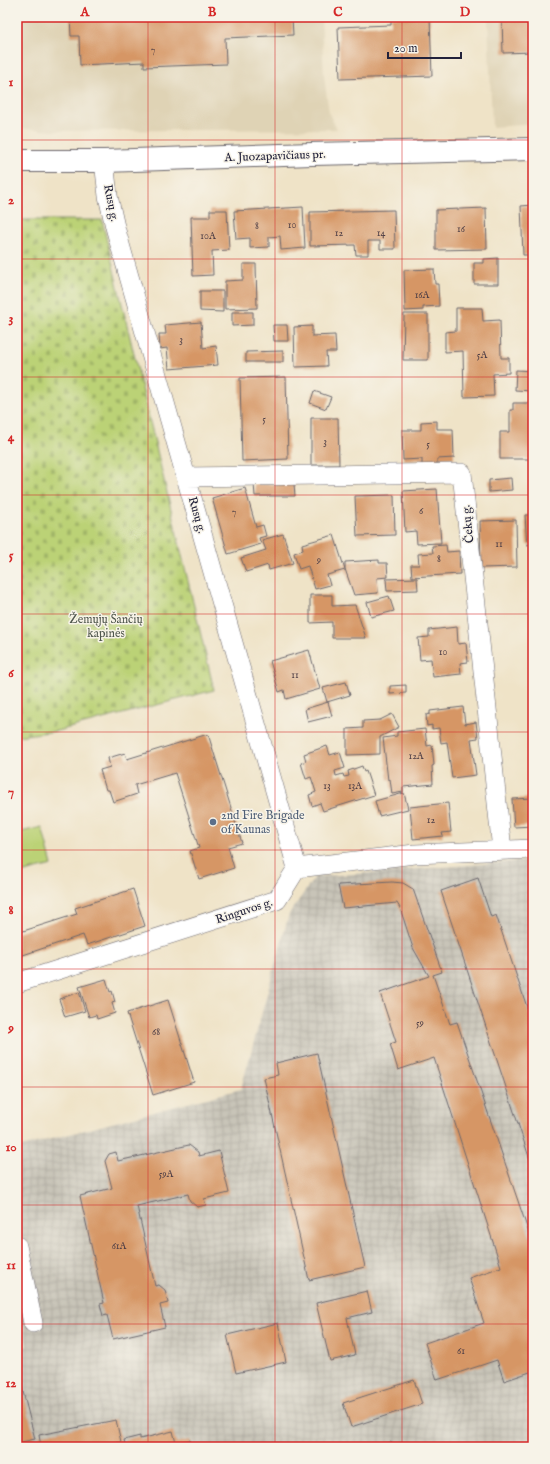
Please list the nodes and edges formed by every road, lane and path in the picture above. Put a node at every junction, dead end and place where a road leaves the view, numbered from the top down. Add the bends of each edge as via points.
1 (533, 149) edge
2 (17, 161) edge
3 (104, 161) junction
4 (186, 477) junction
5 (533, 849) edge
6 (502, 850) junction
7 (297, 868) junction
8 (17, 984) edge
9 (17, 1246) edge
10 (33, 1322) dead end

1 - 3 main road, A. Juozapavičiaus pr.
2 - 3 main road, A. Juozapavičiaus pr.
3 - 4 street, Rusų g. via 115,227
4 - 6 street, Čekų g. via 462,473
4 - 7 street, Rusų g.
5 - 6 street
6 - 7 street via 415,854
7 - 8 street, Ringuvos g. via 277,900
9 - 10 street

